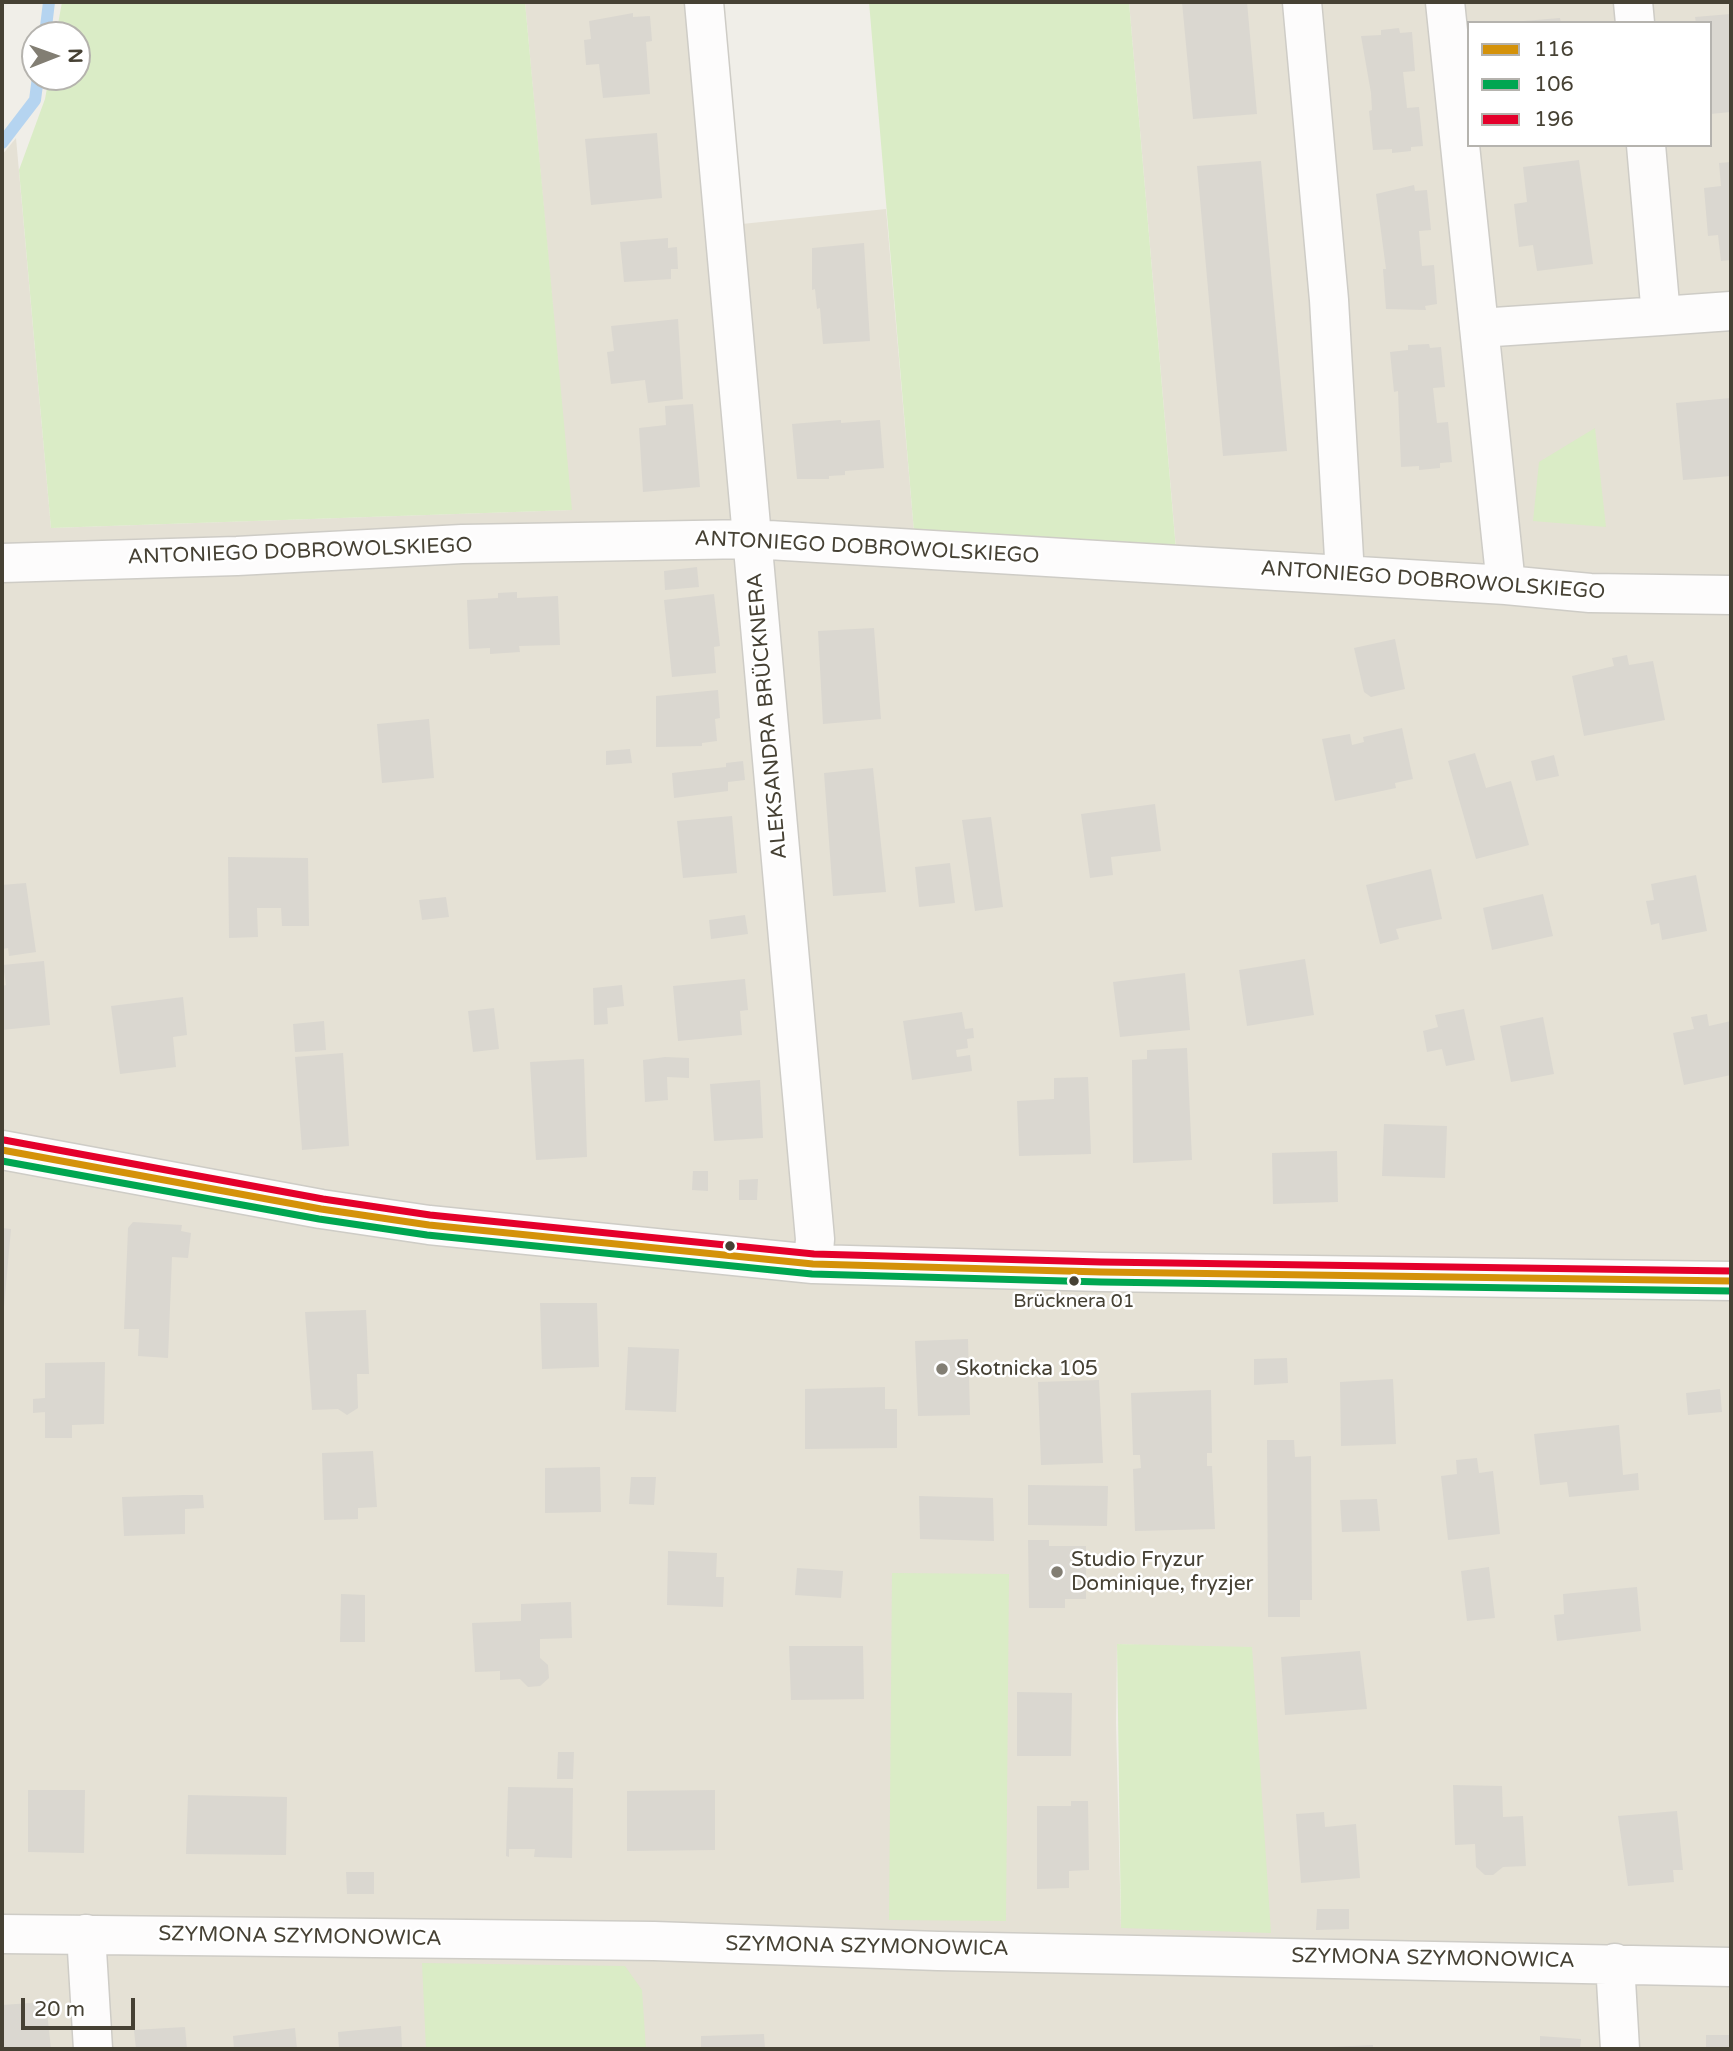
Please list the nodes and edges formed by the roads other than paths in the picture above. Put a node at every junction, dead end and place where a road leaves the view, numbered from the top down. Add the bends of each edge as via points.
1 (704, 2) edge
2 (1302, 2) edge
3 (1445, 2) edge
4 (1633, 2) edge
5 (1635, 21) edge
6 (1646, 147) edge
7 (1731, 311) edge
8 (1661, 316) junction
9 (1479, 328) junction
10 (752, 539) junction
11 (2, 562) edge
12 (1345, 575) junction
13 (1506, 585) junction
14 (1731, 595) edge
15 (2, 1150) edge
16 (814, 1264) junction
17 (1731, 1281) edge
18 (2, 1934) edge
19 (86, 1934) junction
20 (1615, 1963) junction
21 (1731, 1967) edge
22 (93, 2049) edge
23 (1620, 2049) edge

1 - 10 street, ALEKSANDRA BRÜCKNERA
2 - 12 street via 1329,300
3 - 9 street
4 - 5 street
6 - 8 street
7 - 8 street
8 - 9 street
9 - 13 street
10 - 11 street, ANTONIEGO DOBROWOLSKIEGO via 462,544
10 - 12 street, ANTONIEGO DOBROWOLSKIEGO
10 - 16 street, ALEKSANDRA BRÜCKNERA
12 - 13 street, ANTONIEGO DOBROWOLSKIEGO
13 - 14 street, ANTONIEGO DOBROWOLSKIEGO via 1590,593
15 - 16 street via 321,1209 457,1229
16 - 17 street
18 - 19 street, SZYMONA SZYMONOWICA
19 - 20 street, SZYMONA SZYMONOWICA via 654,1941
19 - 22 street
20 - 21 street, SZYMONA SZYMONOWICA
20 - 23 street

